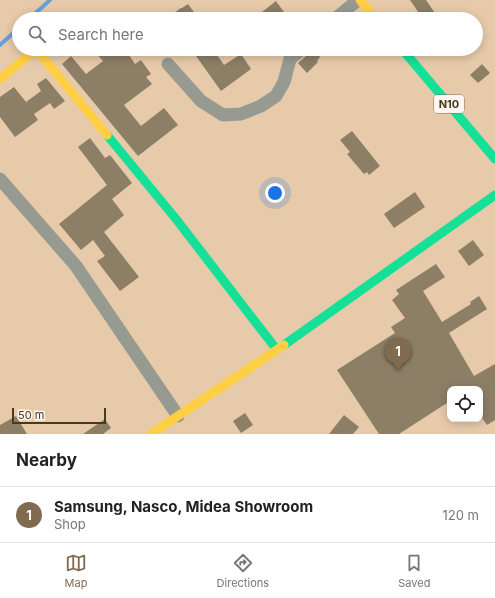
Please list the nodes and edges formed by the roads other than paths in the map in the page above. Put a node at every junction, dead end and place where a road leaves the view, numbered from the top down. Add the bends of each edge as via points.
1 (359, 0) edge
2 (344, 12) edge
3 (370, 12) edge
4 (29, 56) edge
5 (41, 56) edge
6 (294, 56) edge
7 (408, 56) edge
8 (168, 64) dead end
9 (0, 79) edge
10 (495, 159) edge
11 (0, 179) edge
12 (495, 196) edge
13 (277, 350) junction
14 (178, 416) junction
15 (151, 434) edge

1 - 2 street
1 - 3 main road
4 - 9 main road
5 - 13 main road via 176,219
6 - 8 street via 290,59 284,82 276,96 261,106 241,114 223,115 201,101
7 - 10 main road, N10
11 - 14 street via 76,266
12 - 13 main road
13 - 14 main road
14 - 15 main road

